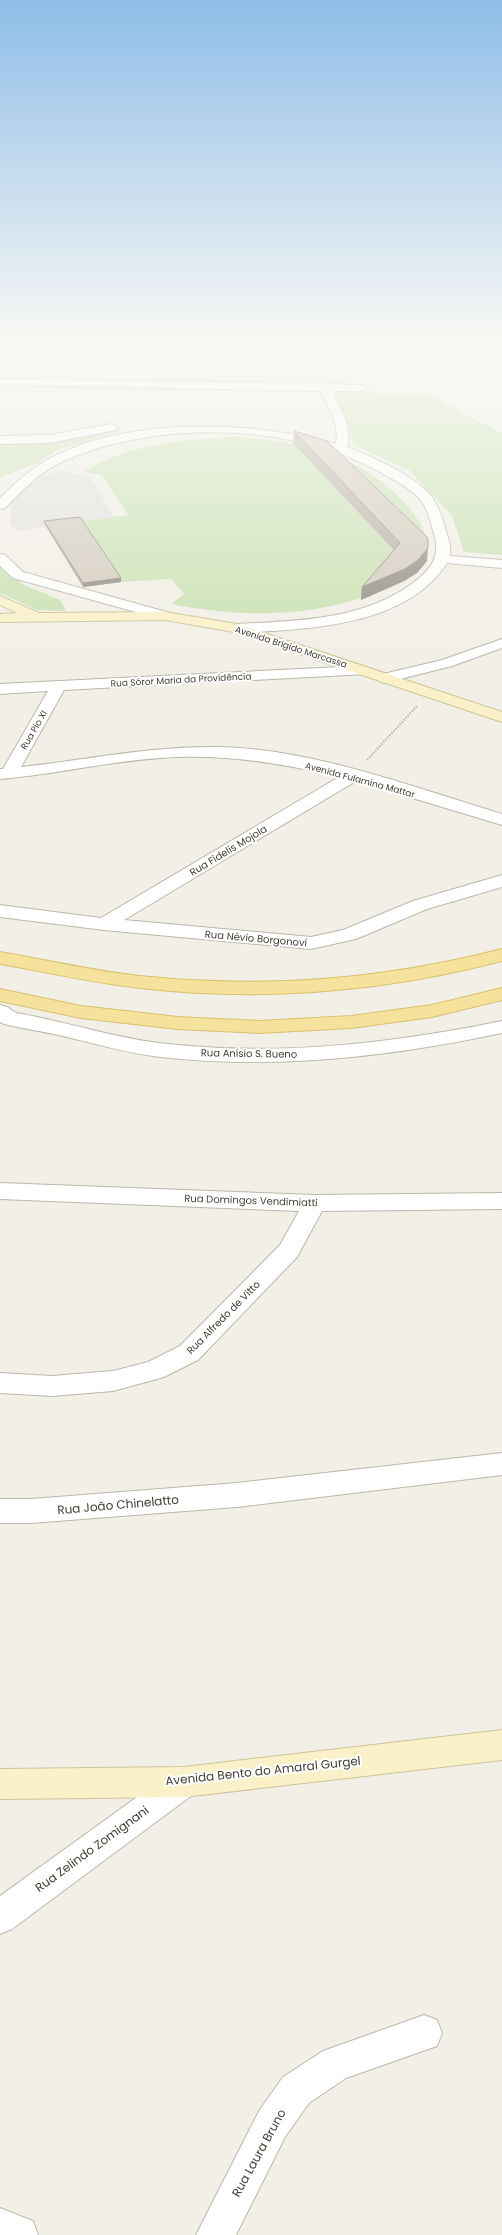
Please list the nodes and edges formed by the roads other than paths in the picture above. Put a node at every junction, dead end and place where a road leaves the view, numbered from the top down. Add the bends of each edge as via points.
1 (89, 448) edge
2 (340, 449) edge
3 (26, 480) junction
4 (0, 485) edge
5 (5, 494) edge
6 (0, 505) edge
7 (0, 558) edge
8 (443, 559) junction
9 (502, 564) edge
10 (44, 583) junction
11 (0, 600) edge
12 (96, 616) junction
13 (165, 616) junction
14 (0, 618) edge
15 (39, 618) junction
16 (237, 628) junction
17 (502, 642) edge
18 (362, 671) junction
19 (384, 678) junction
20 (59, 686) junction
21 (0, 689) edge
22 (502, 717) edge
23 (4, 773) edge
24 (352, 776) junction
25 (502, 820) edge
26 (502, 881) edge
27 (0, 911) edge
28 (104, 924) junction
29 (502, 954) edge
30 (0, 958) edge
31 (0, 994) edge
32 (502, 994) edge
33 (0, 1011) edge
34 (502, 1027) edge
35 (0, 1191) edge
36 (502, 1201) edge
37 (315, 1203) junction
38 (0, 1383) edge
39 (502, 1464) edge
40 (0, 1511) edge
41 (502, 1745) edge
42 (184, 1782) junction
43 (0, 1784) edge
44 (0, 1917) edge
45 (424, 2033) dead end
46 (0, 2227) edge
47 (19, 2235) edge
48 (215, 2235) edge

1 - 3 street via 65,456
2 - 8 street via 363,458 407,482 423,495 430,504 437,522 443,542
3 - 4 street
3 - 5 street
5 - 6 street
7 - 10 street via 18,575
8 - 9 street
8 - 16 street via 432,575 415,590 372,610 334,619 282,626
10 - 12 street via 75,599
10 - 13 street
11 - 15 street
12 - 13 street, Avenida Brígido Marcassa
12 - 15 street, Avenida Brígido Marcassa
13 - 16 street, Avenida Brígido Marcassa
14 - 15 street, Avenida Brígido Marcassa
16 - 18 street, Avenida Brígido Marcassa
17 - 19 street via 447,663
18 - 19 street, Avenida Brígido Marcassa
18 - 20 street, Rua Sóror Maria da Providência
19 - 22 street, Avenida Brígido Marcassa
20 - 21 street, Rua Sóror Maria da Providência
20 - 23 street, Rua Pio XI
23 - 24 street, Avenida Fulamina Mattar via 98,759 178,752 230,753 290,761
24 - 25 street, Avenida Fulamina Mattar
24 - 28 street, Rua Fidelis Mojola
26 - 28 street, Rua Névio Borgonovi via 420,905 349,935 311,943
27 - 28 street, Rua Névio Borgonovi
29 - 30 main road via 421,973 337,985 245,988 140,982
31 - 32 main road via 81,1012 178,1023 259,1027 358,1021 432,1011
33 - 34 street, Rua Anísio S. Bueno via 11,1019 159,1050 259,1055 371,1050
35 - 37 street, Rua Domingos Vendimiatti
36 - 37 street, Rua Domingos Vendimiatti
37 - 38 street, Rua Alfredo de Vitto via 289,1251 189,1353 155,1370 113,1381 52,1386
39 - 40 street, Rua João Chinelatto via 236,1495 31,1512
41 - 42 street, Avenida Bento do Amaral Gurgel
42 - 43 street, Avenida Bento do Amaral Gurgel
42 - 44 street, Rua Zelindo Zomignani
45 - 48 street, Rua Laura Bruno via 336,2064 296,2090 272,2124
46 - 47 street

